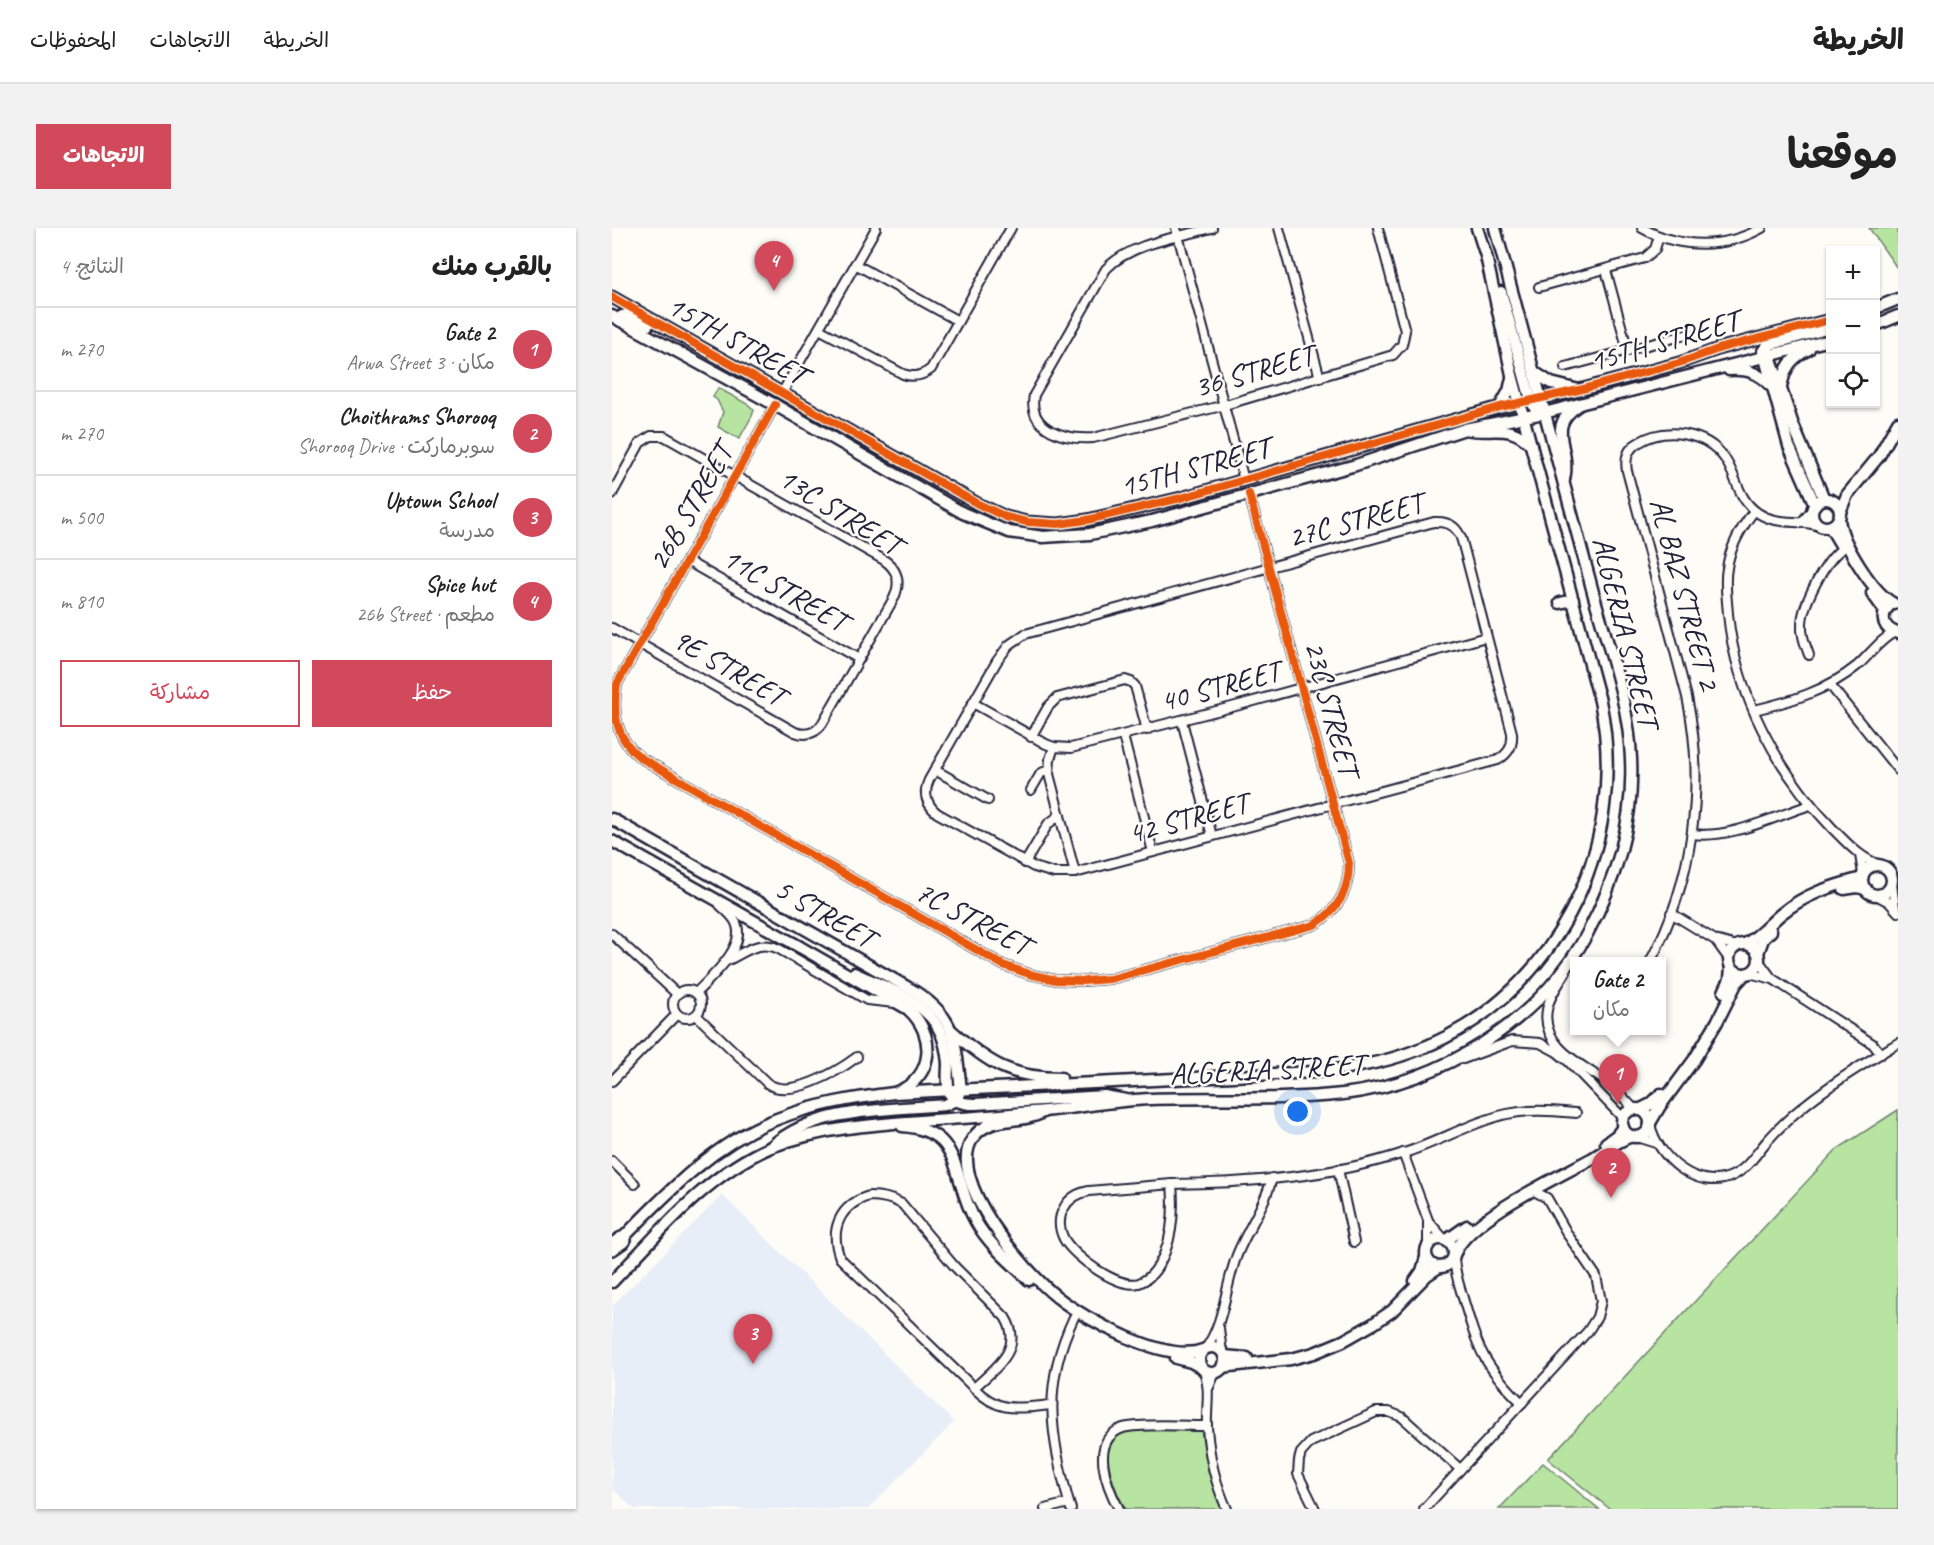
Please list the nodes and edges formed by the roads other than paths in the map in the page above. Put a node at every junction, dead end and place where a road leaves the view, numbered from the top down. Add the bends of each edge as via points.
1 (876, 228) edge
2 (1011, 228) edge
3 (1176, 228) edge
4 (1212, 228) edge
5 (1279, 228) edge
6 (1377, 228) edge
7 (1477, 228) edge
8 (1495, 228) edge
9 (1642, 228) edge
10 (1762, 228) edge
11 (1659, 236) junction
12 (1179, 237) junction
13 (1486, 256) junction
14 (855, 264) junction
15 (1606, 270) junction
16 (1539, 287) dead end
17 (612, 297) edge
18 (1898, 299) edge
19 (1880, 306) edge
20 (1898, 316) edge
21 (616, 318) edge
22 (958, 321) junction
23 (1826, 321) edge
24 (1880, 323) edge
25 (819, 329) junction
26 (1826, 330) edge
27 (1689, 334) dead end
28 (681, 337) junction
29 (1826, 340) edge
30 (1753, 341) junction
31 (1826, 341) edge
32 (1628, 351) junction
33 (1767, 353) junction
34 (1565, 367) dead end
35 (1717, 369) junction
36 (1534, 372) junction
37 (1512, 375) junction
38 (1320, 378) junction
39 (1776, 388) junction
40 (1579, 390) junction
41 (782, 393) junction
42 (1531, 400) junction
43 (1580, 404) junction
44 (776, 405) junction
45 (1225, 405) junction
46 (1500, 407) junction
47 (1544, 413) junction
48 (1525, 417) junction
49 (1898, 423) edge
50 (1465, 429) junction
51 (1532, 446) junction
52 (869, 460) junction
53 (913, 468) junction
54 (1814, 475) junction
55 (736, 476) junction
56 (1801, 478) junction
57 (1244, 480) junction
58 (1564, 484) junction
59 (612, 494) edge
60 (1249, 494) junction
61 (1847, 495) junction
62 (1181, 498) junction
63 (1820, 504) junction
64 (1754, 511) junction
65 (1840, 516) junction
66 (1152, 521) junction
67 (1801, 523) junction
68 (1825, 527) junction
69 (1843, 548) junction
70 (687, 561) junction
71 (1268, 568) junction
72 (1573, 600) junction
73 (1560, 603) dead end
74 (1890, 610) edge
75 (612, 628) edge
76 (1897, 633) edge
77 (1486, 637) junction
78 (640, 643) junction
79 (1879, 644) junction
80 (1809, 655) dead end
81 (859, 659) junction
82 (1830, 685) junction
83 (1302, 688) junction
84 (973, 703) junction
85 (1754, 710) junction
86 (1182, 721) junction
87 (1147, 730) junction
88 (1123, 736) junction
89 (1031, 737) junction
90 (1054, 747) junction
91 (641, 758) joint
92 (1498, 760) joint
93 (935, 770) junction
94 (1049, 770) junction
95 (1898, 770) edge
96 (929, 780) joint
97 (1031, 790) dead end
98 (988, 800) dead end
99 (1334, 804) junction
100 (1810, 805) junction
101 (1060, 815) junction
102 (612, 819) edge
103 (1692, 834) junction
104 (1212, 836) junction
105 (612, 841) edge
106 (1154, 852) junction
107 (1860, 855) junction
108 (1025, 863) junction
109 (1880, 865) junction
110 (1075, 873) junction
111 (1863, 876) junction
112 (1894, 879) edge
113 (1866, 890) junction
114 (1876, 895) junction
115 (711, 897) junction
116 (1896, 909) edge
117 (1671, 913) junction
118 (1314, 925) joint
119 (612, 934) edge
120 (1715, 940) junction
121 (793, 943) junction
122 (1741, 945) junction
123 (1573, 957) edge
124 (1652, 957) edge
125 (1758, 957) junction
126 (726, 961) junction
127 (1570, 963) joint
128 (1730, 963) junction
129 (1747, 974) junction
130 (1773, 979) junction
131 (696, 993) junction
132 (676, 994) junction
133 (897, 1003) junction
134 (677, 1014) junction
135 (696, 1015) junction
136 (952, 1031) junction
137 (1898, 1043) edge
138 (1881, 1053) junction
139 (856, 1057) dead end
140 (1450, 1062) junction
141 (612, 1081) edge
142 (1103, 1082) junction
143 (1613, 1088) junction
144 (949, 1091) junction
145 (894, 1093) junction
146 (959, 1095) junction
147 (1603, 1098) junction
148 (1129, 1101) junction
149 (1637, 1110) junction
150 (1043, 1112) junction
151 (1576, 1113) dead end
152 (887, 1123) junction
153 (1623, 1123) junction
154 (1650, 1124) junction
155 (1634, 1137) junction
156 (1656, 1143) junction
157 (768, 1149) junction
158 (1403, 1154) junction
159 (612, 1161) edge
160 (1338, 1169) junction
161 (1272, 1179) junction
162 (1551, 1180) junction
163 (635, 1184) dead end
164 (1172, 1184) junction
165 (1532, 1190) junction
166 (1547, 1198) junction
167 (1428, 1220) junction
168 (1445, 1240) junction
169 (1354, 1242) dead end
170 (1428, 1245) junction
171 (615, 1246) edge
172 (1011, 1248) junction
173 (1454, 1255) junction
174 (1003, 1257) junction
175 (1426, 1257) junction
176 (1442, 1267) junction
177 (1457, 1278) junction
178 (612, 1282) edge
179 (1074, 1317) junction
180 (1219, 1326) junction
181 (1205, 1349) junction
182 (1223, 1354) junction
183 (1211, 1370) junction
184 (974, 1388) junction
185 (1522, 1403) junction
186 (1051, 1405) junction
187 (1207, 1426) junction
188 (1460, 1469) junction
189 (1070, 1506) edge
190 (1045, 1509) edge
191 (1119, 1509) edge
192 (1227, 1509) edge
193 (1316, 1509) edge
194 (1424, 1509) edge

1 - 14 street
2 - 22 street
3 - 12 street
4 - 12 street, 36 STREET
5 - 38 street
6 - 38 street, 36 STREET via 1404,324 1402,345 1393,355
7 - 13 street, ALGERIA STREET
8 - 36 street, ALGERIA STREET
9 - 11 street
10 - 11 street via 1715,244 1677,242
11 - 15 street via 1645,258
12 - 45 street
12 - 45 street, 36 STREET via 1125,253 1107,268 1034,395 1033,411 1051,431 1071,438 1093,438
13 - 37 street, ALGERIA STREET
13 - 42 street via 1496,276
14 - 22 street
14 - 25 street
15 - 16 street
15 - 32 street
17 - 28 street, 15TH STREET
18 - 19 street
20 - 24 street
21 - 28 street via 626,315 668,337
21 - 44 street, 15TH STREET
22 - 25 street via 931,369 915,376 903,374
23 - 30 street, 15TH STREET
25 - 41 street
26 - 33 street
27 - 32 street
28 - 41 street, 15TH STREET
29 - 33 street, 15TH STREET
30 - 33 street
30 - 40 street, 15TH STREET
31 - 39 street via 1791,361
32 - 34 street
33 - 35 street, 15TH STREET
33 - 39 street
35 - 39 street via 1750,370
35 - 43 street, 15TH STREET
36 - 40 street via 1551,383
36 - 42 street, ALGERIA STREET
37 - 42 street, ALGERIA STREET
37 - 46 street
38 - 45 street, 36 STREET
39 - 54 street
39 - 56 street via 1782,426
40 - 42 street, 15TH STREET
41 - 53 street, 15TH STREET
42 - 46 street, 15TH STREET
42 - 47 street, ALGERIA STREET
42 - 48 street, ALGERIA STREET
43 - 47 street, 15TH STREET
43 - 58 street via 1566,415 1560,427 1567,463
44 - 52 street, 15TH STREET
44 - 55 street, 26B STREET
45 - 57 street
46 - 57 street, 15TH STREET
47 - 48 street, 15TH STREET
47 - 58 street, ALGERIA STREET
48 - 50 street, 15TH STREET
48 - 51 street, ALGERIA STREET
49 - 61 street via 1879,456
50 - 51 street via 1508,430
50 - 60 street, 15TH STREET via 1356,465
51 - 72 street, ALGERIA STREET
52 - 53 street via 907,477
52 - 66 street, 15TH STREET via 963,513 1009,532 1060,537
53 - 62 street, 15TH STREET via 986,509 1035,523 1072,522
54 - 56 street
54 - 63 street via 1821,484
55 - 59 street, 13C STREET via 658,435 640,443
55 - 70 street, 26B STREET
55 - 81 street, 13C STREET via 895,570 899,584 894,598
56 - 63 street
57 - 62 street, 15TH STREET
58 - 123 street, ALGERIA STREET via 1624,699 1632,771 1618,860 1598,913
60 - 66 street, 15TH STREET
60 - 71 street, 23C STREET
61 - 63 street
61 - 65 street
62 - 66 street via 1148,513
63 - 65 street via 1836,503
63 - 67 street
63 - 68 street via 1813,519
64 - 67 street via 1781,522
64 - 85 street via 1732,547 1726,580 1733,648
64 - 103 street, AL BAZ STREET 2 via 1739,491 1725,459 1702,439 1670,434 1640,441 1629,451 1627,471 1690,712 1696,772
65 - 68 street via 1836,524
65 - 74 street via 1842,533
67 - 68 street
68 - 69 street
69 - 74 street
69 - 80 street via 1827,564 1805,608 1802,632
70 - 78 street, 26B STREET
70 - 81 street, 11C STREET
71 - 77 street, 27C STREET via 1434,522 1449,524 1460,534
71 - 83 street, 23C STREET
71 - 84 street, 27C STREET via 1025,634 1002,653
72 - 73 street
72 - 142 street, ALGERIA STREET via 1603,717 1607,767 1604,809 1596,851 1572,912 1525,978 1460,1030 1424,1048 1378,1062 1315,1072
74 - 76 street via 1888,629
74 - 79 street
75 - 78 street, 9E STREET
76 - 79 street
77 - 83 street, 40 STREET
77 - 92 street, 27C STREET via 1512,733 1511,746
78 - 81 street, 9E STREET via 795,732 807,735 819,729
78 - 91 street, 26B STREET via 617,684 612,708 617,732
79 - 82 street via 1859,665
82 - 85 street via 1799,699
82 - 95 street
83 - 86 street, 40 STREET
83 - 99 street, 23C STREET
84 - 89 street, 40 STREET
84 - 93 street, 27C STREET
85 - 100 street via 1785,769
86 - 87 street, 40 STREET
86 - 104 street
87 - 88 street, 40 STREET
87 - 89 street via 1135,686 1125,680 1057,698
88 - 90 street, 40 STREET via 1071,748
88 - 106 street
89 - 90 street, 40 STREET
90 - 94 street
91 - 118 street, 7C STREET via 1003,965 1029,974 1069,981 1110,979
92 - 99 street, 42 STREET
93 - 96 street, 27C STREET
93 - 98 street
94 - 97 street via 1041,773
94 - 101 street
96 - 108 street, 42 STREET via 925,795 931,808
99 - 104 street, 42 STREET
99 - 118 street, 23C STREET via 1349,863 1348,880 1333,911
100 - 103 street via 1734,832
100 - 107 street
101 - 108 street via 1048,824
101 - 110 street
102 - 136 street, 5 STREET via 914,991 934,1006
103 - 117 street, AL BAZ STREET 2
104 - 106 street, 42 STREET
105 - 115 street, 5 STREET
106 - 110 street, 42 STREET
107 - 109 street
107 - 111 street
108 - 110 street, 42 STREET via 1054,873
109 - 111 street via 1868,868
109 - 112 street
111 - 113 street
111 - 122 street via 1804,898
112 - 114 street via 1888,891
112 - 116 street
113 - 114 street
113 - 125 street via 1848,888 1802,906 1763,939
114 - 116 street
115 - 121 street, 5 STREET
115 - 126 street via 737,924 737,941
117 - 120 street
117 - 124 street, AL BAZ STREET 2
119 - 132 street
120 - 122 street
120 - 128 street
121 - 133 street
121 - 144 street, 5 STREET via 900,995 927,1013 940,1030 946,1049
122 - 125 street via 1752,947
122 - 128 street via 1731,951
125 - 129 street via 1755,968
125 - 130 street
126 - 131 street
126 - 133 street via 757,945 774,946 867,1000
127 - 140 street, ALGERIA STREET via 1515,1019
127 - 143 street via 1548,1002 1548,1032 1559,1048
128 - 129 street via 1737,972
128 - 149 street via 1728,983 1698,1042 1658,1098
129 - 130 street
129 - 154 street via 1736,984 1699,1052
130 - 138 street
131 - 132 street via 686,990
131 - 135 street via 701,1001
132 - 134 street via 673,1004
133 - 145 street via 916,1016 928,1045 921,1073 909,1086
134 - 135 street via 686,1018
134 - 141 street
135 - 139 street via 778,1089 790,1089 830,1075
136 - 142 street via 994,1064 1019,1074
136 - 146 street, 5 STREET
137 - 138 street
138 - 156 street via 1804,1106 1733,1176 1716,1180 1697,1178 1680,1168
140 - 147 street via 1503,1043 1531,1041 1557,1052
140 - 148 street, ALGERIA STREET via 1393,1083 1344,1093
142 - 146 street, ALGERIA STREET
143 - 147 street via 1612,1094
143 - 149 street
144 - 145 street, ALGERIA STREET
144 - 146 street, ALGERIA STREET
145 - 171 street, ALGERIA STREET via 824,1104 755,1129 694,1169
146 - 148 street via 975,1104 1104,1096
146 - 157 street via 945,1105 847,1115 812,1123 784,1136
147 - 153 street
148 - 150 street, ALGERIA STREET
149 - 153 street via 1628,1112
149 - 154 street via 1648,1116
150 - 152 street, ALGERIA STREET
150 - 172 street via 986,1126 968,1149 966,1163 975,1192 986,1215
151 - 158 street via 1507,1114
152 - 157 street, ALGERIA STREET via 822,1132
152 - 174 street via 922,1128 947,1146 971,1213
153 - 155 street via 1625,1131
153 - 168 street via 1607,1143 1522,1189
154 - 155 street via 1644,1135
154 - 156 street
155 - 156 street
155 - 162 street
157 - 178 street, ALGERIA STREET via 706,1189
158 - 160 street
158 - 167 street
159 - 163 street
160 - 161 street
160 - 169 street
161 - 164 street
161 - 180 street via 1233,1266
162 - 165 street
162 - 166 street
164 - 164 street via 1077,1195 1060,1216 1063,1238 1078,1254 1114,1279 1132,1284 1144,1281 1154,1272 1167,1246
165 - 166 street
165 - 173 street via 1468,1234
166 - 185 street via 1596,1276 1601,1301 1588,1331
167 - 168 street
167 - 170 street
168 - 170 street via 1435,1239
168 - 173 street via 1453,1246
170 - 175 street
172 - 174 street via 1006,1249
172 - 181 street via 1047,1289 1100,1324 1159,1348 1187,1354
173 - 176 street
173 - 177 street
174 - 179 street
175 - 176 street via 1431,1264
175 - 182 street via 1419,1275 1397,1298 1338,1337 1277,1355 1240,1358
176 - 177 street
176 - 183 street via 1428,1275 1392,1311 1343,1341 1291,1359
177 - 185 street via 1482,1356 1500,1382
179 - 183 street via 1124,1343
179 - 186 street via 1057,1360
180 - 181 street
180 - 182 street
181 - 182 street via 1215,1348
181 - 183 street via 1199,1356
182 - 183 street
183 - 187 street
184 - 184 street via 1009,1352 1010,1325 902,1204 881,1196 858,1199 837,1224 835,1236 840,1258
184 - 186 street via 999,1406
185 - 188 street
186 - 189 street via 1055,1445
187 - 191 street via 1130,1427 1113,1434 1102,1458
187 - 192 street via 1214,1471
188 - 193 street via 1402,1417 1376,1412 1311,1442 1301,1453 1298,1474
188 - 194 street
189 - 190 street

